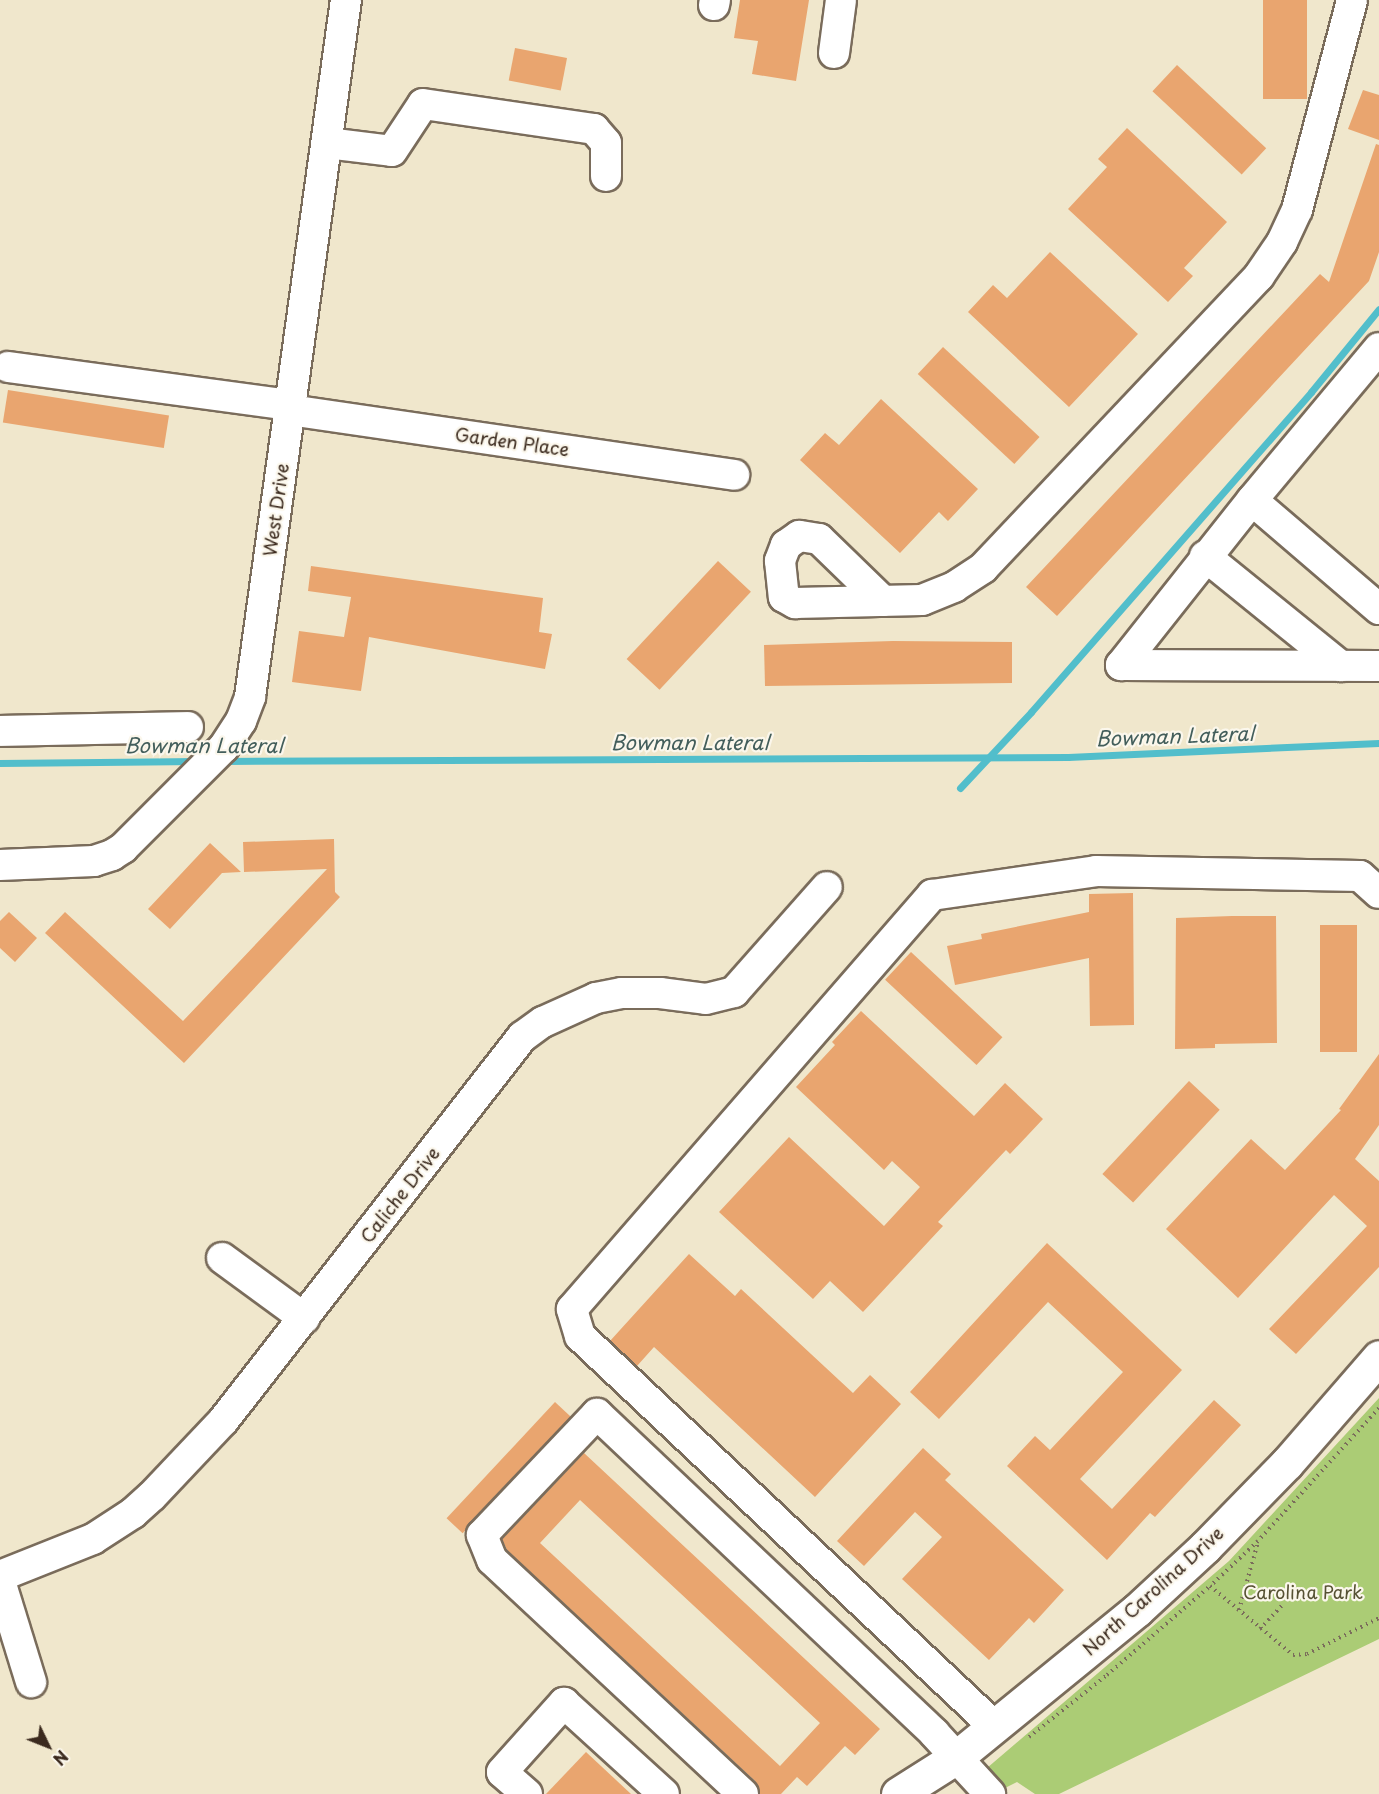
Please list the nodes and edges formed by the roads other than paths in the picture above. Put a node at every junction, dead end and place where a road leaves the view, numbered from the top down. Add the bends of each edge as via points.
1 (346, 0) edge
2 (841, 0) edge
3 (1352, 0) edge
4 (834, 53) dead end
5 (327, 143) junction
6 (606, 176) dead end
7 (1379, 348) edge
8 (8, 367) dead end
9 (290, 408) junction
10 (734, 475) dead end
11 (1252, 500) junction
12 (1205, 556) junction
13 (883, 601) dead end
14 (1379, 609) edge
15 (1341, 666) junction
16 (1379, 666) edge
17 (188, 727) dead end
18 (0, 731) edge
19 (0, 865) edge
20 (827, 887) dead end
21 (1379, 893) edge
22 (222, 1258) dead end
23 (304, 1318) junction
24 (1379, 1357) edge
25 (0, 1576) edge
26 (0, 1581) edge
27 (31, 1682) dead end
28 (995, 1727) junction
29 (958, 1756) junction
30 (527, 1794) edge
31 (664, 1794) edge
32 (743, 1794) edge
33 (898, 1794) edge
34 (990, 1794) edge

1 - 5 street, West Drive
2 - 4 street
3 - 13 street via 1297,210 1259,276 983,568 954,587 922,600
5 - 6 street via 392,151 423,104 594,129 606,143
5 - 9 street, West Drive
7 - 11 street
8 - 9 street, Garden Place
9 - 10 street, Garden Place
9 - 19 street, West Drive via 250,697 241,721 224,747 123,848 94,861
11 - 12 street
11 - 14 street
12 - 15 street
12 - 15 street via 1121,665
15 - 16 street
17 - 18 street
20 - 23 street, Caliche Drive via 734,992 706,999 660,993 596,998 543,1022 522,1037
21 - 28 street via 1360,876 1096,871 932,895 572,1309 580,1336
22 - 23 street
23 - 25 street, Caliche Drive via 223,1421 133,1513 93,1539
24 - 28 main road, North Carolina Drive via 1287,1463 1205,1547 1137,1610
26 - 27 street
28 - 29 main road, North Carolina Drive
29 - 32 street via 597,1414 482,1535 492,1560
29 - 33 main road, North Carolina Drive
29 - 34 street
30 - 31 street via 502,1772 564,1703

